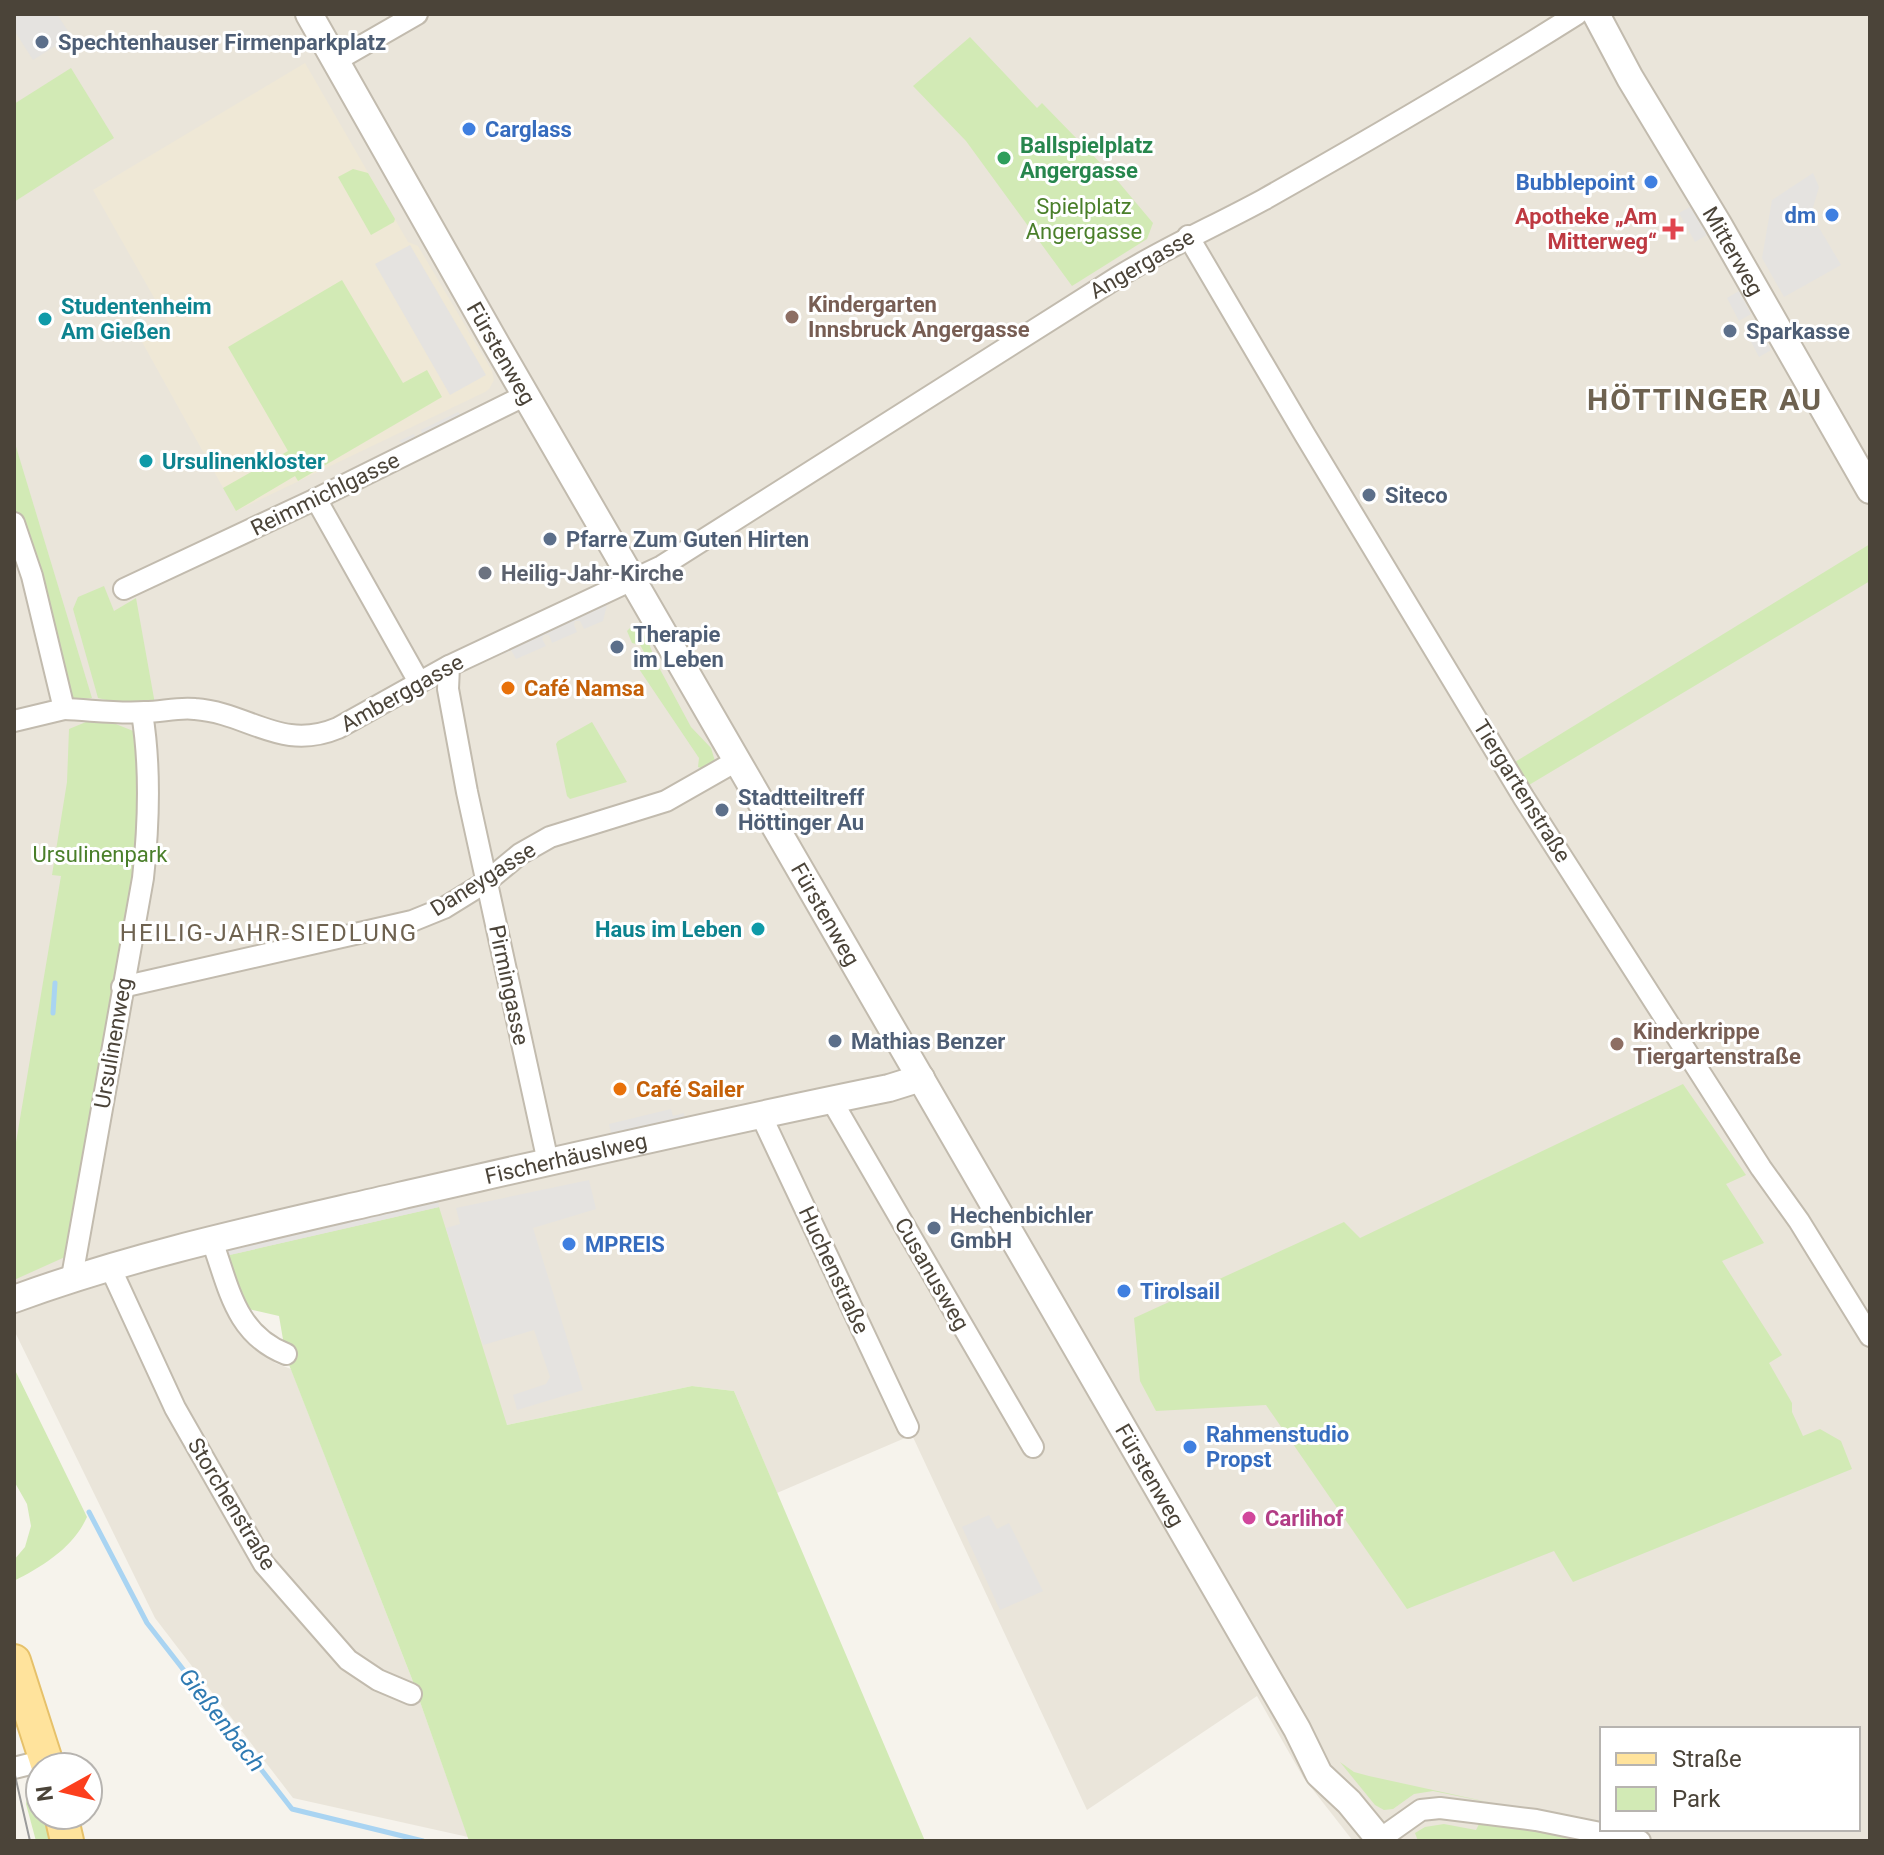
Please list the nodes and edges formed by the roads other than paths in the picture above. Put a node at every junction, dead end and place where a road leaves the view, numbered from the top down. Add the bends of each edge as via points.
1 (309, 14) edge
2 (417, 14) edge
3 (1577, 14) edge
4 (1596, 14) edge
5 (337, 60) junction
6 (1188, 236) junction
7 (526, 395) junction
8 (1870, 490) edge
9 (316, 499) junction
10 (14, 523) edge
11 (635, 581) junction
12 (124, 589) dead end
13 (449, 666) junction
14 (419, 682) junction
15 (64, 709) junction
16 (142, 713) junction
17 (14, 721) edge
18 (738, 760) junction
19 (486, 882) junction
20 (122, 987) junction
21 (921, 1078) junction
22 (832, 1101) junction
23 (760, 1113) junction
24 (548, 1162) junction
25 (212, 1241) junction
26 (110, 1267) junction
27 (72, 1277) junction
28 (14, 1299) edge
29 (1870, 1336) edge
30 (286, 1354) dead end
31 (908, 1427) dead end
32 (1033, 1447) dead end
33 (14, 1661) edge
34 (411, 1694) dead end
35 (43, 1751) edge
36 (1380, 1840) edge
37 (1640, 1841) edge

1 - 5 street, Fürstenweg
2 - 5 street
3 - 6 street, Angergasse via 1447,94
4 - 8 street, Mitterweg
5 - 7 street, Fürstenweg
6 - 11 street, Angergasse
6 - 29 street, Tiergartenstraße via 1524,798
7 - 9 street, Reimmichlgasse
7 - 11 street, Fürstenweg
9 - 12 street, Reimmichlgasse
9 - 14 street
10 - 15 street
11 - 13 street, Amberggasse
11 - 18 street, Fürstenweg
13 - 14 street, Amberggasse
13 - 19 street, Pirmingasse via 448,689
14 - 16 street, Amberggasse via 324,734 298,737 274,734 233,715 192,708
15 - 16 street, Amberggasse
15 - 17 street, Amberggasse
16 - 20 street, Ursulinenweg via 149,820
18 - 19 street, Daneygasse via 666,801 550,837
18 - 21 street, Fürstenweg
19 - 20 street, Daneygasse via 412,921
19 - 24 street, Pirmingasse
20 - 27 street, Ursulinenweg
21 - 22 street, Fischerhäuslweg
21 - 36 street, Fürstenweg via 1297,1729 1330,1766 1349,1802
22 - 23 street, Fischerhäuslweg
22 - 32 street, Cusanusweg
23 - 24 street, Fischerhäuslweg
23 - 31 street, Huchenstraße
24 - 25 street, Fischerhäuslweg
25 - 26 street, Fischerhäuslweg
25 - 30 street via 248,1329
26 - 27 street, Fischerhäuslweg
26 - 34 street, Storchenstraße via 175,1408 264,1564 348,1660
27 - 28 street, Fischerhäuslweg
33 - 35 main road
36 - 37 street via 1421,1810 1440,1808

